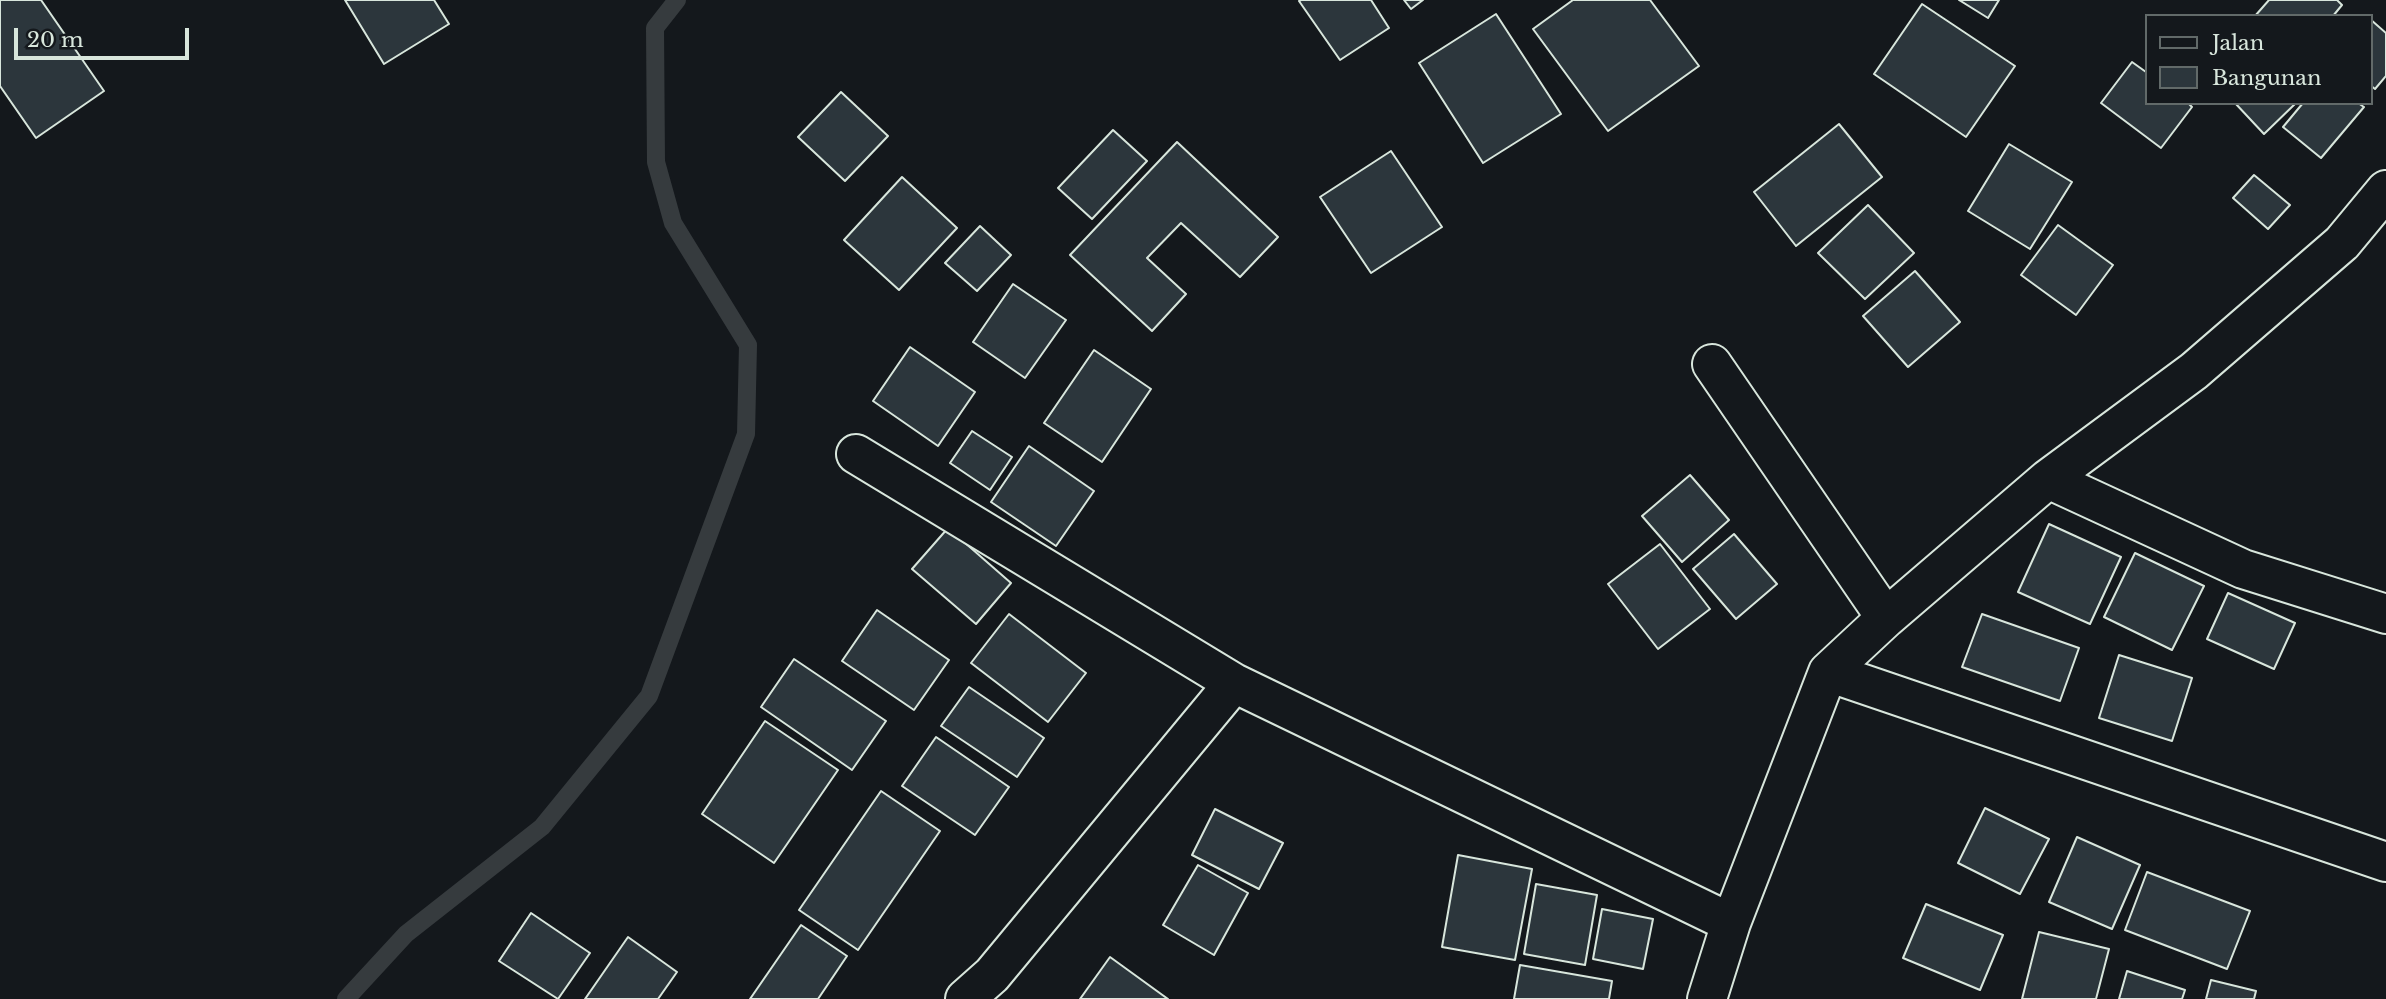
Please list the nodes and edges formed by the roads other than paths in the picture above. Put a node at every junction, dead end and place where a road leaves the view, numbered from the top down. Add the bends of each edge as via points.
1 (2386, 190) edge
2 (1712, 364) dead end
3 (856, 454) dead end
4 (2048, 479) junction
5 (2386, 614) edge
6 (1886, 618) junction
7 (1828, 672) junction
8 (1234, 683) junction
9 (2386, 862) edge
10 (1731, 923) junction
11 (965, 999) edge
12 (1707, 999) edge

1 - 4 street via 2342,243 2204,362
2 - 6 street
3 - 8 street
4 - 5 street via 2244,569
4 - 6 street
6 - 7 street
7 - 9 street
7 - 10 street
8 - 10 street
8 - 11 street via 992,975
10 - 12 street

